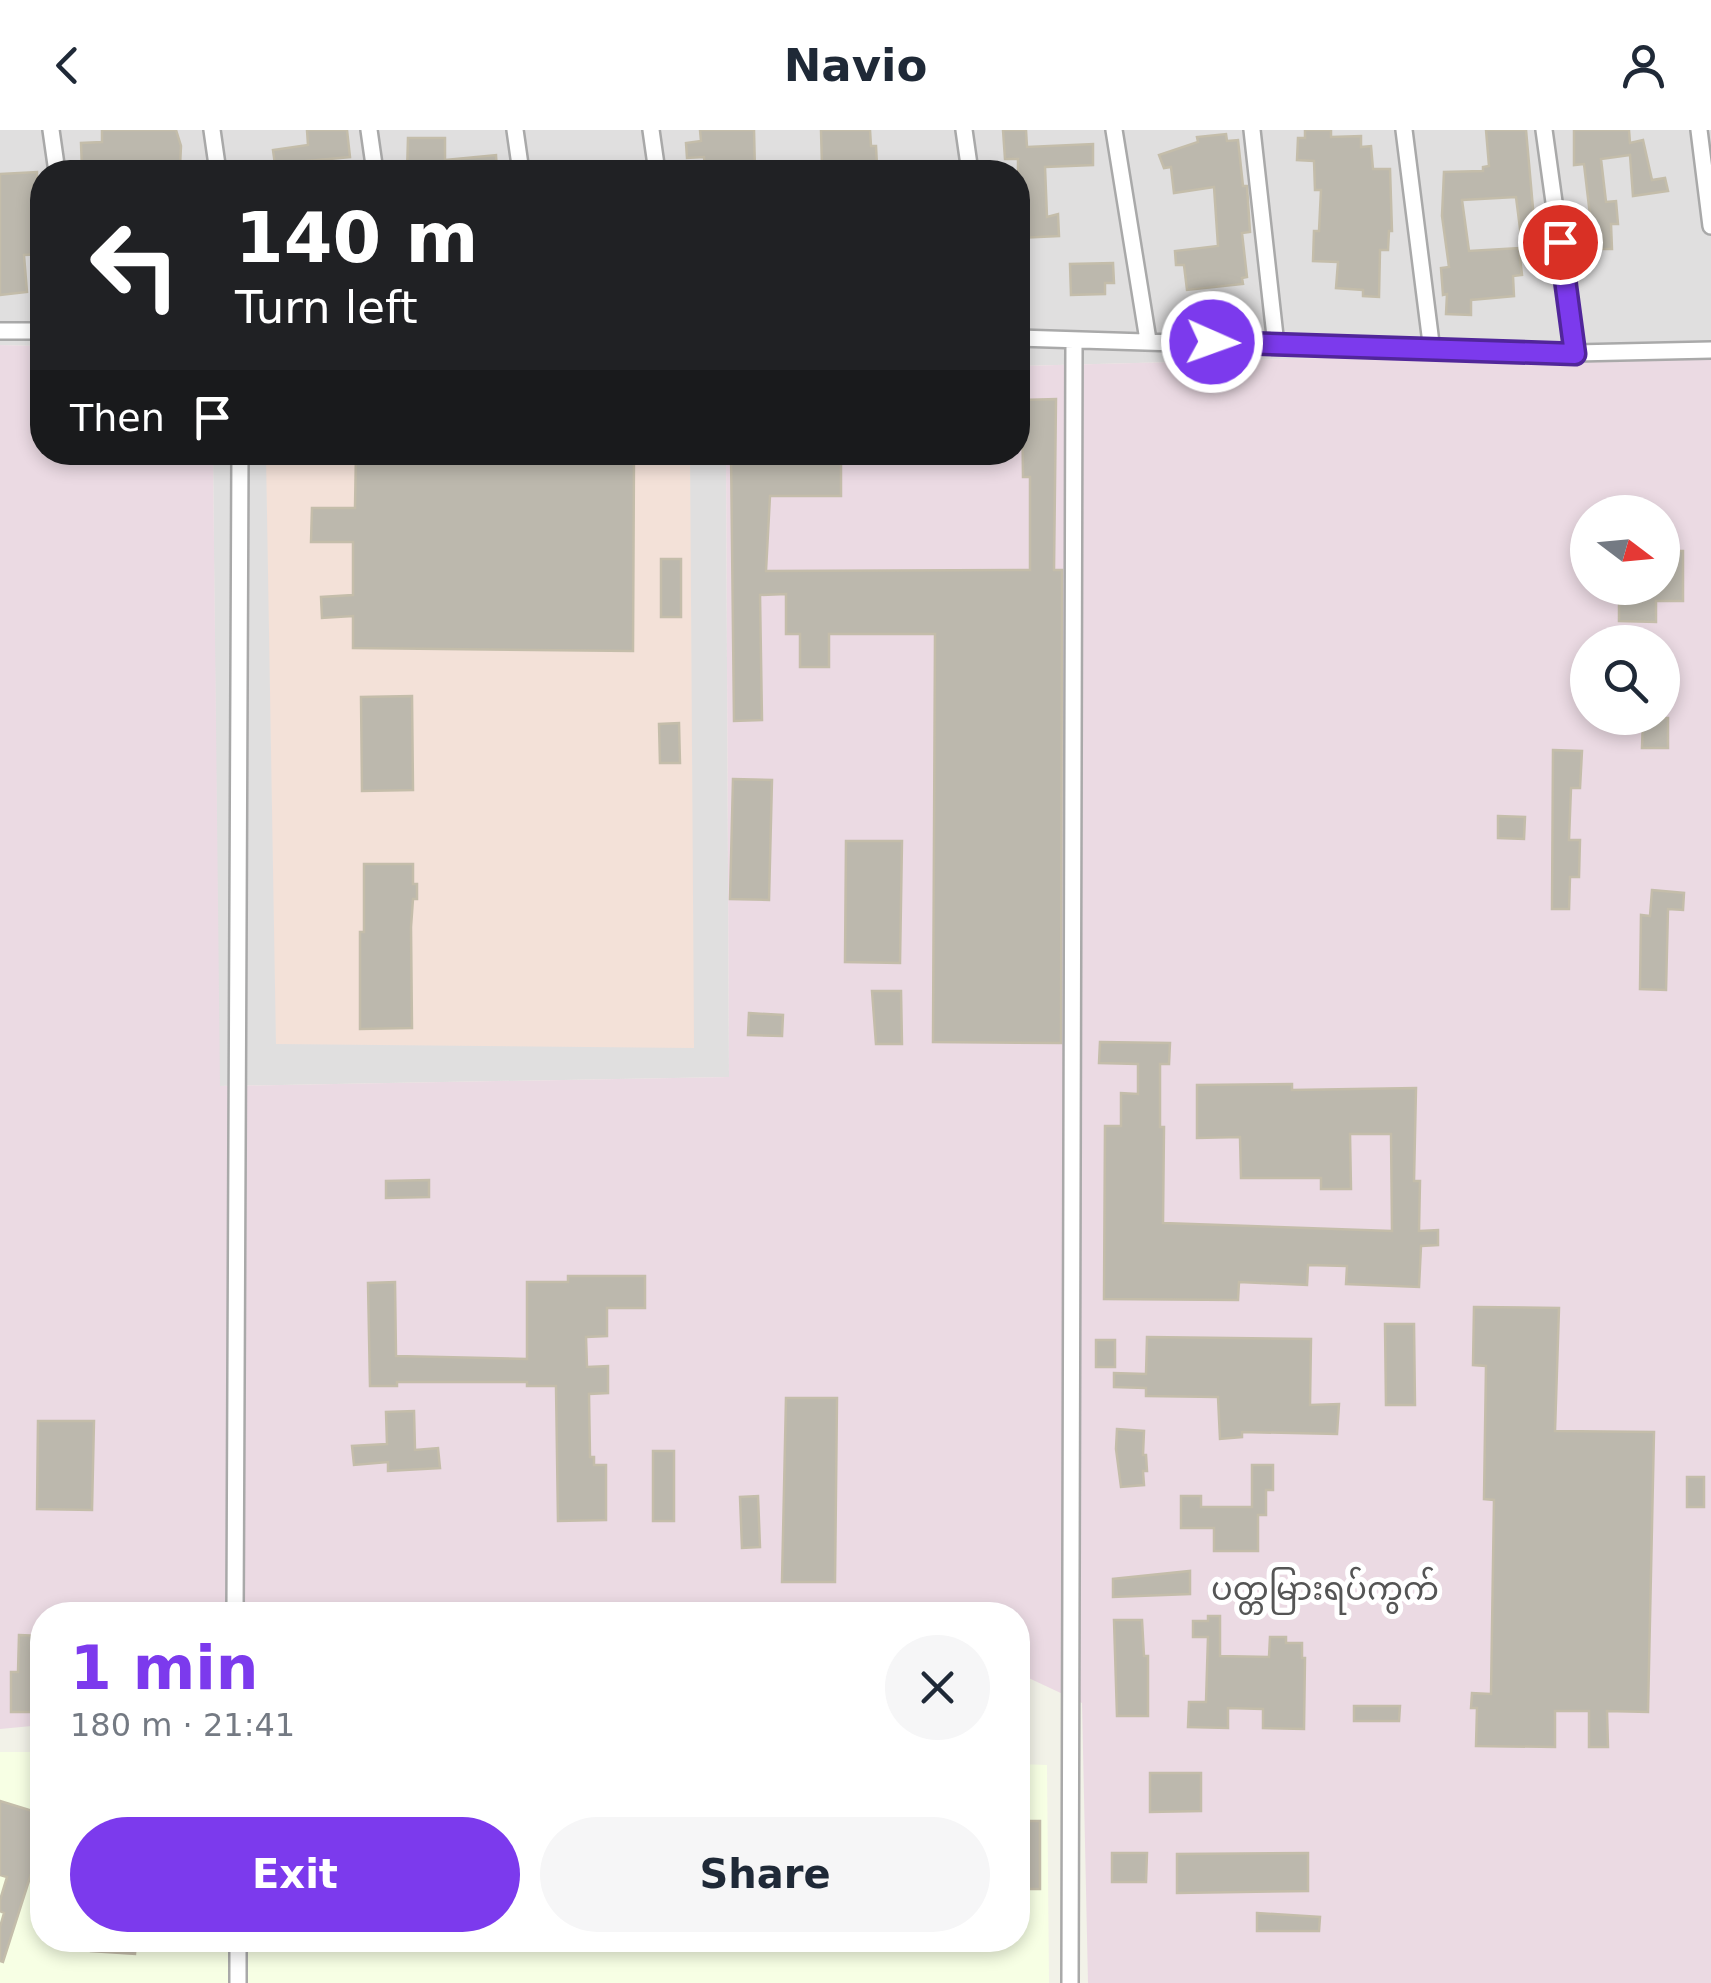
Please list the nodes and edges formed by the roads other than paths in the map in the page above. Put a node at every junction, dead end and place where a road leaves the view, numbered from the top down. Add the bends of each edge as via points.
1 (51, 130) edge
2 (212, 130) edge
3 (370, 130) edge
4 (515, 130) edge
5 (651, 130) edge
6 (964, 130) edge
7 (1114, 130) edge
8 (1252, 130) edge
9 (1404, 130) edge
10 (1544, 130) edge
11 (1699, 130) edge
12 (56, 160) edge
13 (216, 160) edge
14 (374, 160) edge
15 (519, 160) edge
16 (655, 160) edge
17 (968, 160) edge
18 (1711, 226) edge
19 (0, 331) edge
20 (30, 331) edge
21 (1030, 338) edge
22 (1074, 340) junction
23 (1148, 340) junction
24 (1276, 345) junction
25 (1711, 350) edge
26 (1432, 351) junction
27 (1575, 354) junction
28 (240, 465) edge
29 (236, 1602) edge
30 (238, 1952) edge
31 (238, 1983) edge
32 (1070, 1983) edge

1 - 12 street
2 - 13 street
3 - 14 street
4 - 15 street
5 - 16 street
6 - 17 street
7 - 23 street
8 - 24 street
9 - 26 street
10 - 27 street
11 - 18 street
19 - 20 street
21 - 22 street
22 - 23 street
22 - 32 street
23 - 24 street
24 - 26 street
25 - 27 street
26 - 27 street
28 - 29 street
30 - 31 street

